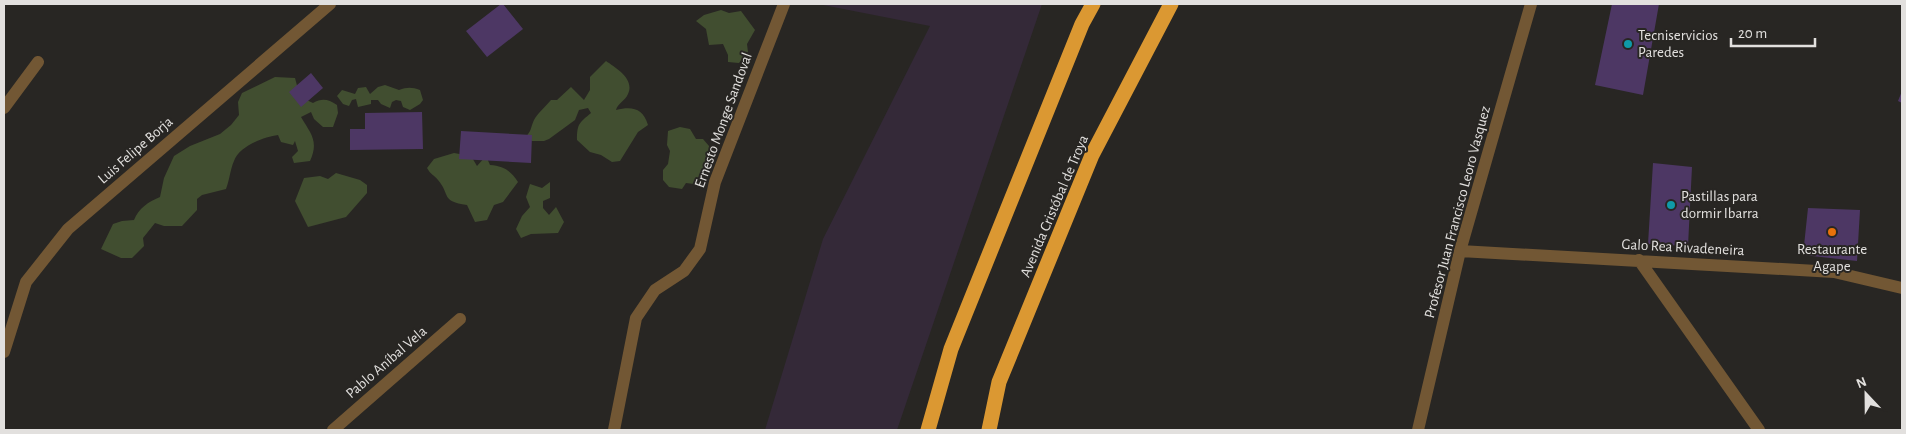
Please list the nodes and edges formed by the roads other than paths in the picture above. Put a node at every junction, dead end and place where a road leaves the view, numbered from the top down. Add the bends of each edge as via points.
1 (330, 4) edge
2 (784, 4) edge
3 (1093, 4) edge
4 (1170, 4) edge
5 (1531, 4) edge
6 (38, 62) dead end
7 (4, 108) edge
8 (1460, 251) junction
9 (1639, 260) junction
10 (1902, 288) edge
11 (460, 319) dead end
12 (4, 352) edge
13 (332, 430) edge
14 (614, 430) edge
15 (928, 430) edge
16 (989, 430) edge
17 (1418, 430) edge
18 (1759, 430) edge

1 - 12 street, Luis Felipe Borja via 68,229 26,282
2 - 14 street, Ernesto Monge Sandoval via 715,182 700,249 684,271 655,290 636,318
3 - 15 highway via 1082,24 951,349
4 - 16 highway, Avenida Cristóbal de Troya via 1092,156 999,382
5 - 8 street, Profesor Juan Francisco Leoro Vasquez
6 - 7 street
8 - 9 street, Galo Rea Rivadeneira
8 - 17 street, Profesor Juan Francisco Leoro Vasquez
9 - 10 street, Galo Rea Rivadeneira via 1834,272
9 - 18 street
11 - 13 street, Pablo Aníbal Vela

